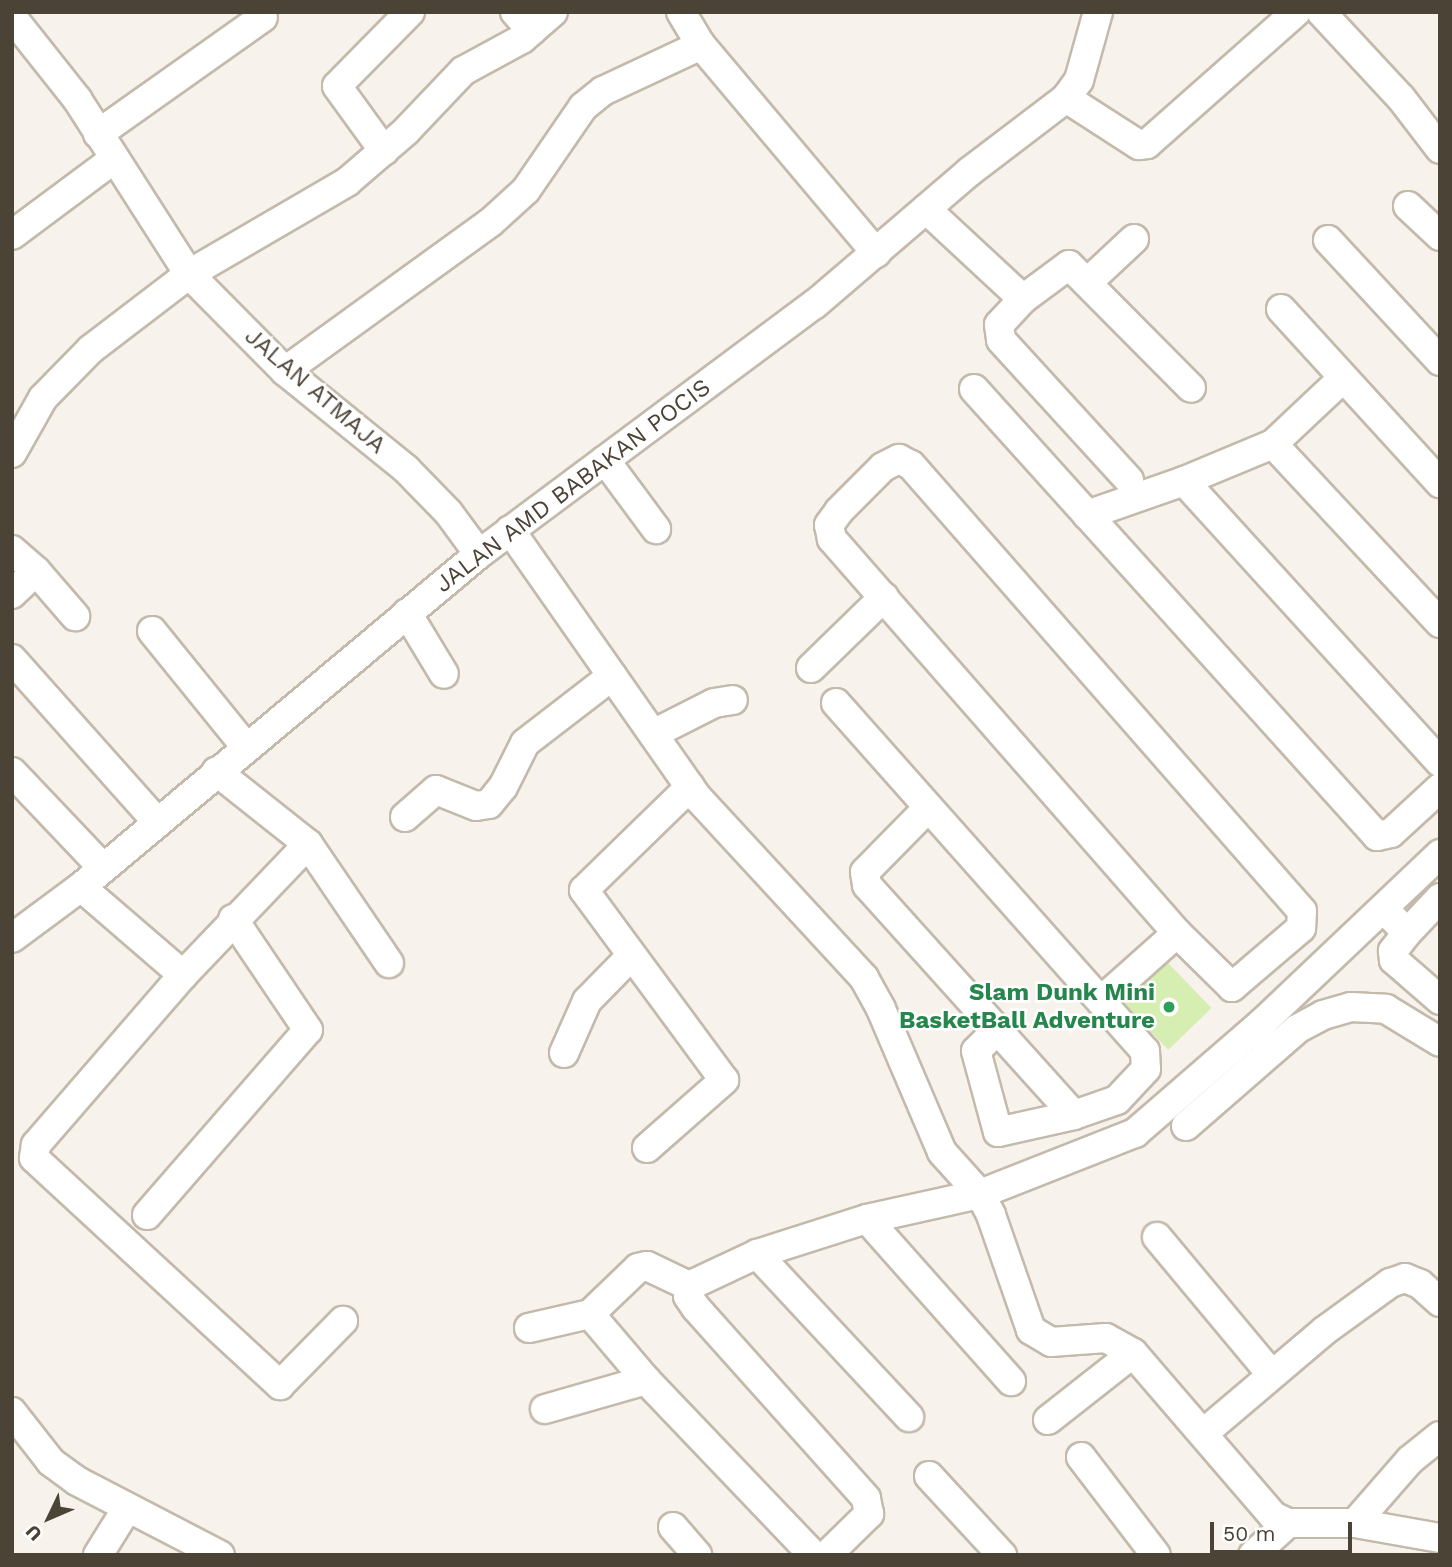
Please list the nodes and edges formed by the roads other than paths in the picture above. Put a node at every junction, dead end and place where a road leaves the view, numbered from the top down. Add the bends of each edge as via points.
1 (410, 12) edge
2 (553, 12) edge
3 (681, 12) edge
4 (1098, 12) edge
5 (1296, 12) edge
6 (1321, 12) edge
7 (12, 17) edge
8 (263, 17) dead end
9 (523, 22) edge
10 (701, 45) junction
11 (1066, 98) junction
12 (98, 134) junction
13 (1440, 149) edge
14 (384, 151) junction
15 (114, 159) junction
16 (1408, 206) dead end
17 (926, 209) junction
18 (12, 235) edge
19 (1440, 236) edge
20 (1134, 239) dead end
21 (1328, 240) dead end
22 (876, 253) junction
23 (189, 274) junction
24 (1088, 282) junction
25 (1023, 299) junction
26 (1281, 309) dead end
27 (1440, 361) edge
28 (285, 371) junction
29 (1342, 379) junction
30 (1191, 388) dead end
31 (974, 389) dead end
32 (1273, 444) junction
33 (12, 453) edge
34 (604, 460) junction
35 (1129, 480) dead end
36 (1184, 481) junction
37 (1440, 483) edge
38 (1087, 515) junction
39 (656, 529) dead end
40 (510, 530) junction
41 (12, 550) edge
42 (479, 554) junction
43 (36, 571) junction
44 (12, 594) edge
45 (884, 597) junction
46 (407, 613) junction
47 (75, 616) dead end
48 (1440, 623) edge
49 (152, 631) dead end
50 (12, 659) edge
51 (811, 668) dead end
52 (444, 674) dead end
53 (612, 676) junction
54 (733, 700) dead end
55 (836, 703) dead end
56 (653, 734) junction
57 (246, 747) junction
58 (1440, 761) edge
59 (12, 772) edge
60 (216, 772) junction
61 (690, 787) junction
62 (1440, 788) edge
63 (927, 809) junction
64 (405, 817) dead end
65 (157, 822) junction
66 (308, 844) junction
67 (1440, 854) edge
68 (103, 868) junction
69 (81, 887) junction
70 (1384, 909) junction
71 (1436, 909) edge
72 (233, 919) junction
73 (1177, 933) junction
74 (1406, 933) junction
75 (12, 937) edge
76 (631, 956) junction
77 (388, 963) dead end
78 (183, 975) junction
79 (1232, 987) junction
80 (1103, 999) junction
81 (1440, 1000) edge
82 (1263, 1022) junction
83 (996, 1031) junction
84 (1440, 1042) edge
85 (564, 1053) dead end
86 (1074, 1115) junction
87 (1186, 1126) dead end
88 (647, 1148) dead end
89 (980, 1194) junction
90 (147, 1215) dead end
91 (867, 1219) junction
92 (1157, 1237) dead end
93 (757, 1254) junction
94 (689, 1286) junction
95 (1440, 1302) edge
96 (590, 1314) junction
97 (343, 1321) dead end
98 (529, 1328) dead end
99 (1133, 1353) junction
100 (1271, 1374) junction
101 (646, 1380) junction
102 (1011, 1381) dead end
103 (545, 1409) dead end
104 (12, 1412) edge
105 (909, 1417) dead end
106 (1048, 1420) dead end
107 (1205, 1432) junction
108 (1440, 1436) edge
109 (1081, 1457) dead end
110 (929, 1476) dead end
111 (126, 1510) junction
112 (1288, 1523) junction
113 (1355, 1523) junction
114 (673, 1527) dead end
115 (1440, 1538) edge
116 (202, 1550) edge
117 (97, 1555) edge
118 (697, 1555) edge
119 (813, 1555) edge
120 (827, 1555) edge
121 (1002, 1555) edge
122 (1156, 1555) edge
123 (1253, 1555) edge

1 - 14 street via 337,86
2 - 9 street
3 - 10 street
4 - 11 street, JALAN AMD BABAKAN POCIS via 1079,80
5 - 11 street via 1147,144 1139,145
6 - 13 street via 1401,98
7 - 12 street, JALAN ATMAJA
8 - 12 street
9 - 14 street via 463,71
10 - 22 street
10 - 28 street via 603,91 583,107 526,190 491,222
11 - 17 street, JALAN AMD BABAKAN POCIS
12 - 15 street, JALAN ATMAJA
14 - 23 street via 336,188
15 - 18 street
15 - 23 street, JALAN ATMAJA
16 - 19 street
17 - 22 street, JALAN AMD BABAKAN POCIS
17 - 25 street
20 - 24 street
21 - 27 street
22 - 34 street, JALAN AMD BABAKAN POCIS via 815,304
23 - 28 street, JALAN ATMAJA
23 - 33 street via 91,349 52,388
24 - 25 street via 1065,265
24 - 30 street
25 - 35 street via 999,325 1001,340
26 - 29 street
28 - 42 street, JALAN ATMAJA via 406,469 448,512
29 - 32 street
29 - 37 street
31 - 38 street
32 - 36 street
32 - 48 street
34 - 39 street
34 - 40 street, JALAN AMD BABAKAN POCIS
36 - 38 street
36 - 58 street
38 - 62 street via 1377,836 1391,833
40 - 42 street, JALAN AMD BABAKAN POCIS
40 - 53 street
41 - 43 street
42 - 46 street, JALAN AMD BABAKAN POCIS
43 - 44 street
43 - 47 street
45 - 51 street
45 - 73 street
45 - 79 street via 832,539 829,525 884,467 899,459 911,465 1302,911 1301,928
46 - 52 street
46 - 57 street, JALAN AMD BABAKAN POCIS
49 - 57 street
50 - 65 street
53 - 56 street
53 - 64 street via 524,743 503,787 489,804 476,806 436,790
54 - 56 street via 714,704
55 - 63 street
56 - 61 street
57 - 60 street, JALAN AMD BABAKAN POCIS
59 - 68 street
60 - 65 street, JALAN AMD BABAKAN POCIS
60 - 66 street
61 - 76 street via 584,890
61 - 89 street via 864,978 942,1152
63 - 80 street
63 - 83 street via 865,872 867,885
65 - 68 street, JALAN AMD BABAKAN POCIS
66 - 72 street
66 - 77 street
67 - 70 street
68 - 69 street, JALAN AMD BABAKAN POCIS
69 - 75 street, JALAN AMD BABAKAN POCIS
69 - 78 street
70 - 74 street
70 - 82 street
71 - 74 street
72 - 78 street
72 - 90 street via 308,1030
73 - 79 street
73 - 80 street
74 - 81 street via 1393,951 1394,960
76 - 85 street via 587,1001
76 - 88 street via 724,1080
78 - 97 street via 36,1145 34,1158 280,1385
79 - 82 street
80 - 86 street via 1149,1060 1116,1100
82 - 89 street via 1135,1133
83 - 86 street
83 - 86 street via 976,1051 998,1132
84 - 87 street via 1386,1009 1351,1007 1323,1015 1297,1029
89 - 91 street
89 - 99 street via 1012,1268 1031,1330 1051,1342 1107,1338
91 - 93 street
91 - 102 street
92 - 100 street
93 - 94 street
93 - 105 street
94 - 96 street via 647,1266 638,1268
94 - 120 street via 688,1297 696,1308 866,1498 869,1514
95 - 100 street via 1420,1284 1405,1279 1390,1283
96 - 98 street
96 - 101 street
99 - 106 street
99 - 107 street
100 - 107 street
101 - 103 street
101 - 119 street
104 - 111 street via 51,1462
107 - 112 street via 1273,1516
108 - 113 street via 1410,1460
109 - 122 street
110 - 121 street
111 - 116 street
111 - 117 street
112 - 113 street
112 - 123 street
113 - 115 street
114 - 118 street

